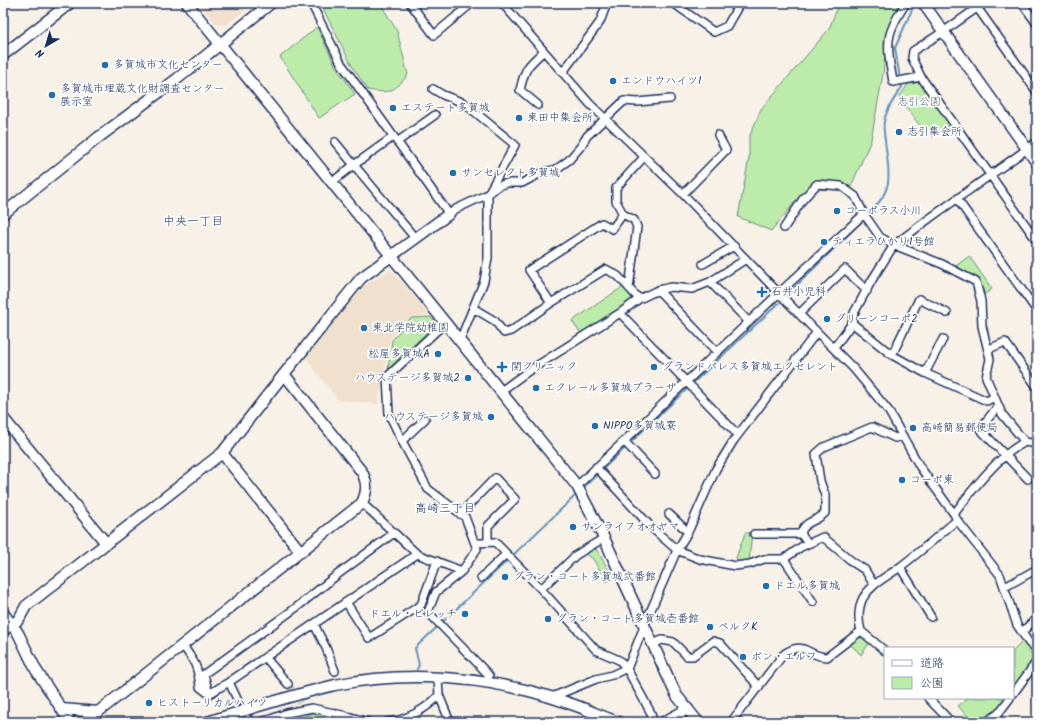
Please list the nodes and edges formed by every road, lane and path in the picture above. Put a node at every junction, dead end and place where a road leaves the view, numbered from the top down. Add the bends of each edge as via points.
1 (70, 3) edge
2 (187, 3) edge
3 (271, 3) edge
4 (311, 3) edge
5 (410, 3) edge
6 (472, 3) edge
7 (502, 3) edge
8 (607, 3) edge
9 (673, 3) edge
10 (740, 3) edge
11 (906, 3) edge
12 (923, 3) edge
13 (984, 3) edge
14 (1022, 3) edge
15 (976, 5) edge
16 (1037, 24) edge
17 (943, 32) junction
18 (220, 45) junction
19 (544, 51) junction
20 (3, 55) edge
21 (563, 72) junction
22 (921, 77) junction
23 (433, 89) dead end
24 (1037, 92) edge
25 (670, 99) dead end
26 (538, 105) dead end
27 (435, 115) dead end
28 (605, 117) junction
29 (718, 135) dead end
30 (395, 139) junction
31 (335, 142) dead end
32 (1037, 142) edge
33 (1027, 149) junction
34 (644, 156) junction
35 (1037, 163) edge
36 (354, 166) junction
37 (990, 175) junction
38 (332, 182) junction
39 (488, 194) junction
40 (683, 194) junction
41 (958, 199) junction
42 (3, 214) edge
43 (449, 214) junction
44 (623, 214) junction
45 (864, 214) junction
46 (784, 228) dead end
47 (415, 238) junction
48 (1037, 241) edge
49 (894, 245) junction
50 (734, 246) junction
51 (392, 255) junction
52 (746, 259) junction
53 (703, 264) dead end
54 (710, 282) junction
55 (628, 288) junction
56 (658, 290) junction
57 (867, 292) junction
58 (779, 293) junction
59 (639, 299) junction
60 (551, 303) junction
61 (473, 308) junction
62 (1037, 311) edge
63 (620, 312) junction
64 (947, 313) dead end
65 (799, 314) junction
66 (446, 322) junction
67 (748, 322) junction
68 (852, 323) junction
69 (817, 332) junction
70 (943, 339) dead end
71 (460, 340) junction
72 (834, 348) junction
73 (989, 349) junction
74 (717, 352) junction
75 (892, 355) junction
76 (925, 373) junction
77 (284, 374) junction
78 (690, 384) junction
79 (1037, 387) edge
80 (501, 391) junction
81 (994, 397) junction
82 (998, 406) junction
83 (3, 418) edge
84 (425, 419) dead end
85 (738, 435) junction
86 (902, 436) junction
87 (402, 441) junction
88 (624, 441) junction
89 (1025, 442) junction
90 (1037, 444) edge
91 (222, 453) junction
92 (1006, 455) junction
93 (599, 471) junction
94 (655, 474) dead end
95 (1028, 479) dead end
96 (577, 486) junction
97 (362, 503) junction
98 (460, 514) junction
99 (669, 514) dead end
100 (956, 517) junction
101 (688, 532) junction
102 (394, 533) junction
103 (754, 534) dead end
104 (801, 534) junction
105 (604, 538) junction
106 (488, 542) junction
107 (106, 543) junction
108 (476, 543) junction
109 (808, 544) junction
110 (677, 550) junction
111 (301, 552) junction
112 (417, 554) junction
113 (509, 557) junction
114 (784, 559) junction
115 (437, 561) junction
116 (900, 567) junction
117 (1037, 569) edge
118 (462, 571) junction
119 (481, 578) dead end
120 (874, 585) junction
121 (1005, 587) junction
122 (540, 589) junction
123 (346, 602) junction
124 (813, 602) dead end
125 (3, 613) edge
126 (931, 617) dead end
127 (1037, 618) edge
128 (314, 624) junction
129 (12, 625) junction
130 (644, 626) junction
131 (861, 631) junction
132 (3, 632) edge
133 (1022, 632) junction
134 (653, 644) junction
135 (183, 646) junction
136 (1037, 648) edge
137 (884, 650) edge
138 (265, 657) junction
139 (1037, 661) edge
140 (627, 669) junction
141 (335, 670) dead end
142 (438, 678) junction
143 (229, 682) junction
144 (486, 682) junction
145 (288, 684) tunnel mouth
146 (759, 688) junction
147 (1014, 693) edge
148 (208, 694) junction
149 (439, 695) junction
150 (552, 697) junction
151 (929, 699) edge
152 (1009, 699) edge
153 (238, 701) dead end
154 (62, 709) junction
155 (688, 709) junction
156 (998, 714) junction
157 (70, 722) edge
158 (207, 722) edge
159 (259, 722) edge
160 (368, 722) edge
161 (387, 722) edge
162 (450, 722) edge
163 (620, 722) edge
164 (653, 722) edge
165 (664, 722) edge
166 (698, 722) edge
167 (731, 722) edge
168 (951, 722) edge
169 (986, 722) edge
170 (998, 722) edge

1 - 20 street
2 - 18 street
3 - 18 street
4 - 30 street via 341,63
5 - 6 street via 434,35
7 - 19 street
8 - 21 street via 600,22
9 - 10 street via 714,32 727,26
11 - 22 street via 900,11 889,40 888,55 893,82
12 - 17 street
13 - 15 street
14 - 16 street
15 - 17 street
15 - 24 street
17 - 22 street via 913,51 912,58
17 - 33 street
18 - 38 street
18 - 42 street
19 - 21 street
19 - 26 street via 528,65 520,90
21 - 28 street via 590,104
22 - 37 street
23 - 39 street via 464,103 515,145
25 - 28 street via 624,101
27 - 30 street
28 - 34 street
28 - 39 street via 569,160 555,170 543,172 522,183 498,186
29 - 40 street via 726,150
30 - 36 street
30 - 43 street
31 - 36 street
32 - 33 street
33 - 35 street
33 - 37 street
34 - 40 street
34 - 44 street via 616,188 616,201
36 - 38 street
36 - 47 street
37 - 41 street
37 - 48 street
38 - 51 street
39 - 43 street
39 - 61 street via 488,258 484,281
40 - 50 street
41 - 49 street
41 - 62 street
43 - 47 street
44 - 55 street via 634,220 637,227
44 - 60 street via 612,229 602,223 529,270
45 - 46 street via 855,196 841,186 817,184 803,199
45 - 49 street via 880,237
45 - 58 street
47 - 51 street
49 - 57 street
49 - 73 street via 942,264 976,282 981,301 982,326
50 - 52 street
50 - 53 street
51 - 66 street
51 - 77 street via 361,278
52 - 54 street
52 - 58 street
54 - 56 street via 692,289 671,287
54 - 67 street
55 - 59 street
55 - 60 street via 618,276 606,269
56 - 59 street
56 - 74 street
57 - 65 street via 845,269
57 - 68 street via 854,313
58 - 65 street
58 - 67 street
59 - 63 street
60 - 61 street via 511,331 504,333 494,321
61 - 71 street
63 - 78 street
63 - 80 street
64 - 75 street via 919,299
65 - 69 street
66 - 71 street
66 - 87 street via 386,377 389,414
67 - 74 street
68 - 72 street
68 - 75 street
69 - 72 street
69 - 85 street
70 - 76 street
71 - 80 street
72 - 86 street via 888,410
73 - 79 street via 1005,342
73 - 81 street via 990,359 986,377
74 - 78 street
75 - 76 street
76 - 81 street via 987,401
77 - 91 street
77 - 97 street via 362,472 366,481 366,493
78 - 85 street
78 - 88 street
80 - 96 street
81 - 82 street
82 - 89 street
82 - 92 street via 980,429
83 - 107 street
84 - 87 street
85 - 101 street via 716,469
86 - 100 street via 920,467
86 - 104 street via 895,438 872,427 824,447 816,454 825,496 825,513 822,517 807,523
87 - 98 street via 428,489
88 - 93 street
88 - 94 street
89 - 90 street
89 - 92 street via 1014,447
91 - 107 street
91 - 111 street
92 - 95 street
92 - 100 street via 969,494
93 - 96 street
93 - 110 street via 652,528
96 - 105 street
97 - 102 street
97 - 111 street
98 - 106 street via 495,478 515,499 488,526
98 - 108 street via 465,517
99 - 101 street
100 - 116 street
100 - 121 street via 1000,575
101 - 110 street
102 - 112 street
102 - 148 street via 204,674
103 - 104 street
104 - 109 street
105 - 122 street via 576,555
105 - 130 street
106 - 108 street
106 - 113 street via 495,542
107 - 129 street via 26,606 19,619
108 - 118 street via 477,548
109 - 114 street
109 - 120 street via 823,537 865,570
110 - 114 street via 700,559 735,566
110 - 130 street
111 - 135 street
112 - 115 street
112 - 123 street
113 - 119 street
113 - 122 street
114 - 124 street
115 - 118 street
115 - 123 street via 421,605 369,638
116 - 120 street
116 - 126 street
117 - 121 street
118 - 144 street via 436,592 428,612 485,671 488,676
120 - 131 street via 863,599 860,609
121 - 133 street
122 - 140 street via 596,650 619,660
123 - 128 street
125 - 129 street
127 - 133 street
128 - 138 street
128 - 141 street
129 - 132 street
129 - 154 street via 36,670
130 - 134 street
130 - 140 street
131 - 137 street
131 - 146 street via 827,657 821,657 808,650 790,650 783,655
133 - 136 street via 1029,644
134 - 146 street via 662,640 673,642 687,656 693,656 713,641 720,643
134 - 155 street via 673,688
135 - 148 street via 195,662 200,687
135 - 154 street via 98,712
138 - 143 street
138 - 145 street
139 - 147 street
140 - 150 street
140 - 164 street via 651,713
142 - 144 street
142 - 149 street
142 - 158 street via 408,677 335,686
143 - 148 street
143 - 153 street
144 - 150 street
146 - 167 street
149 - 161 street via 418,712 395,722
149 - 162 street
150 - 163 street
151 - 168 street
152 - 156 street
154 - 157 street
155 - 165 street
155 - 166 street
156 - 169 street
156 - 170 street
159 - 160 street via 271,720 302,706

